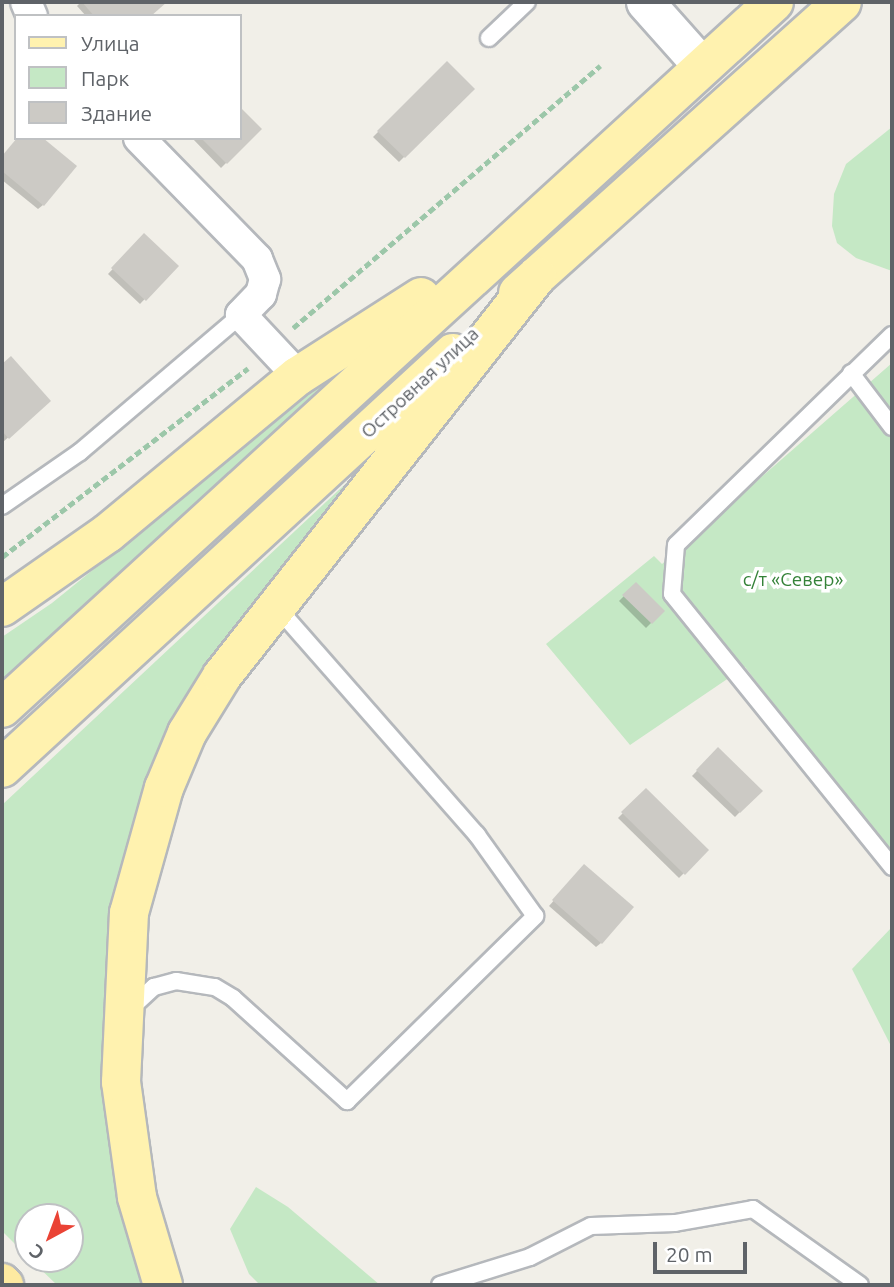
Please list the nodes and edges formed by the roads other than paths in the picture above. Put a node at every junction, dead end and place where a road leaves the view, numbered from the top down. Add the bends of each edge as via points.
1 (527, 2) edge
2 (645, 2) edge
3 (774, 2) edge
4 (842, 2) edge
5 (489, 38) dead end
6 (702, 66) junction
7 (141, 140) edge
8 (506, 244) junction
9 (537, 276) junction
10 (241, 315) junction
11 (892, 334) edge
12 (851, 373) junction
13 (298, 376) junction
14 (892, 427) edge
15 (2, 506) edge
16 (274, 604) junction
17 (2, 607) edge
18 (2, 708) edge
19 (2, 768) edge
20 (892, 867) edge
21 (121, 1020) junction
22 (163, 1285) edge
23 (440, 1285) edge
24 (860, 1285) edge

1 - 5 lane
2 - 6 street
3 - 6 main road
4 - 9 main road, Островная улица
6 - 8 main road
7 - 10 street via 257,259 265,279 261,294
8 - 13 main road
8 - 18 main road
9 - 16 main road
9 - 19 main road, Островная улица
10 - 13 street
10 - 15 lane via 80,452
11 - 12 lane
12 - 14 lane
12 - 20 lane via 676,545 673,594
13 - 17 main road via 108,533
16 - 21 main road via 187,733 164,788 129,913
16 - 21 lane via 477,835 535,916 347,1101 215,987 185,981 154,987
21 - 22 main road via 121,1082 135,1185
23 - 24 lane via 530,1257 591,1226 675,1223 752,1209

